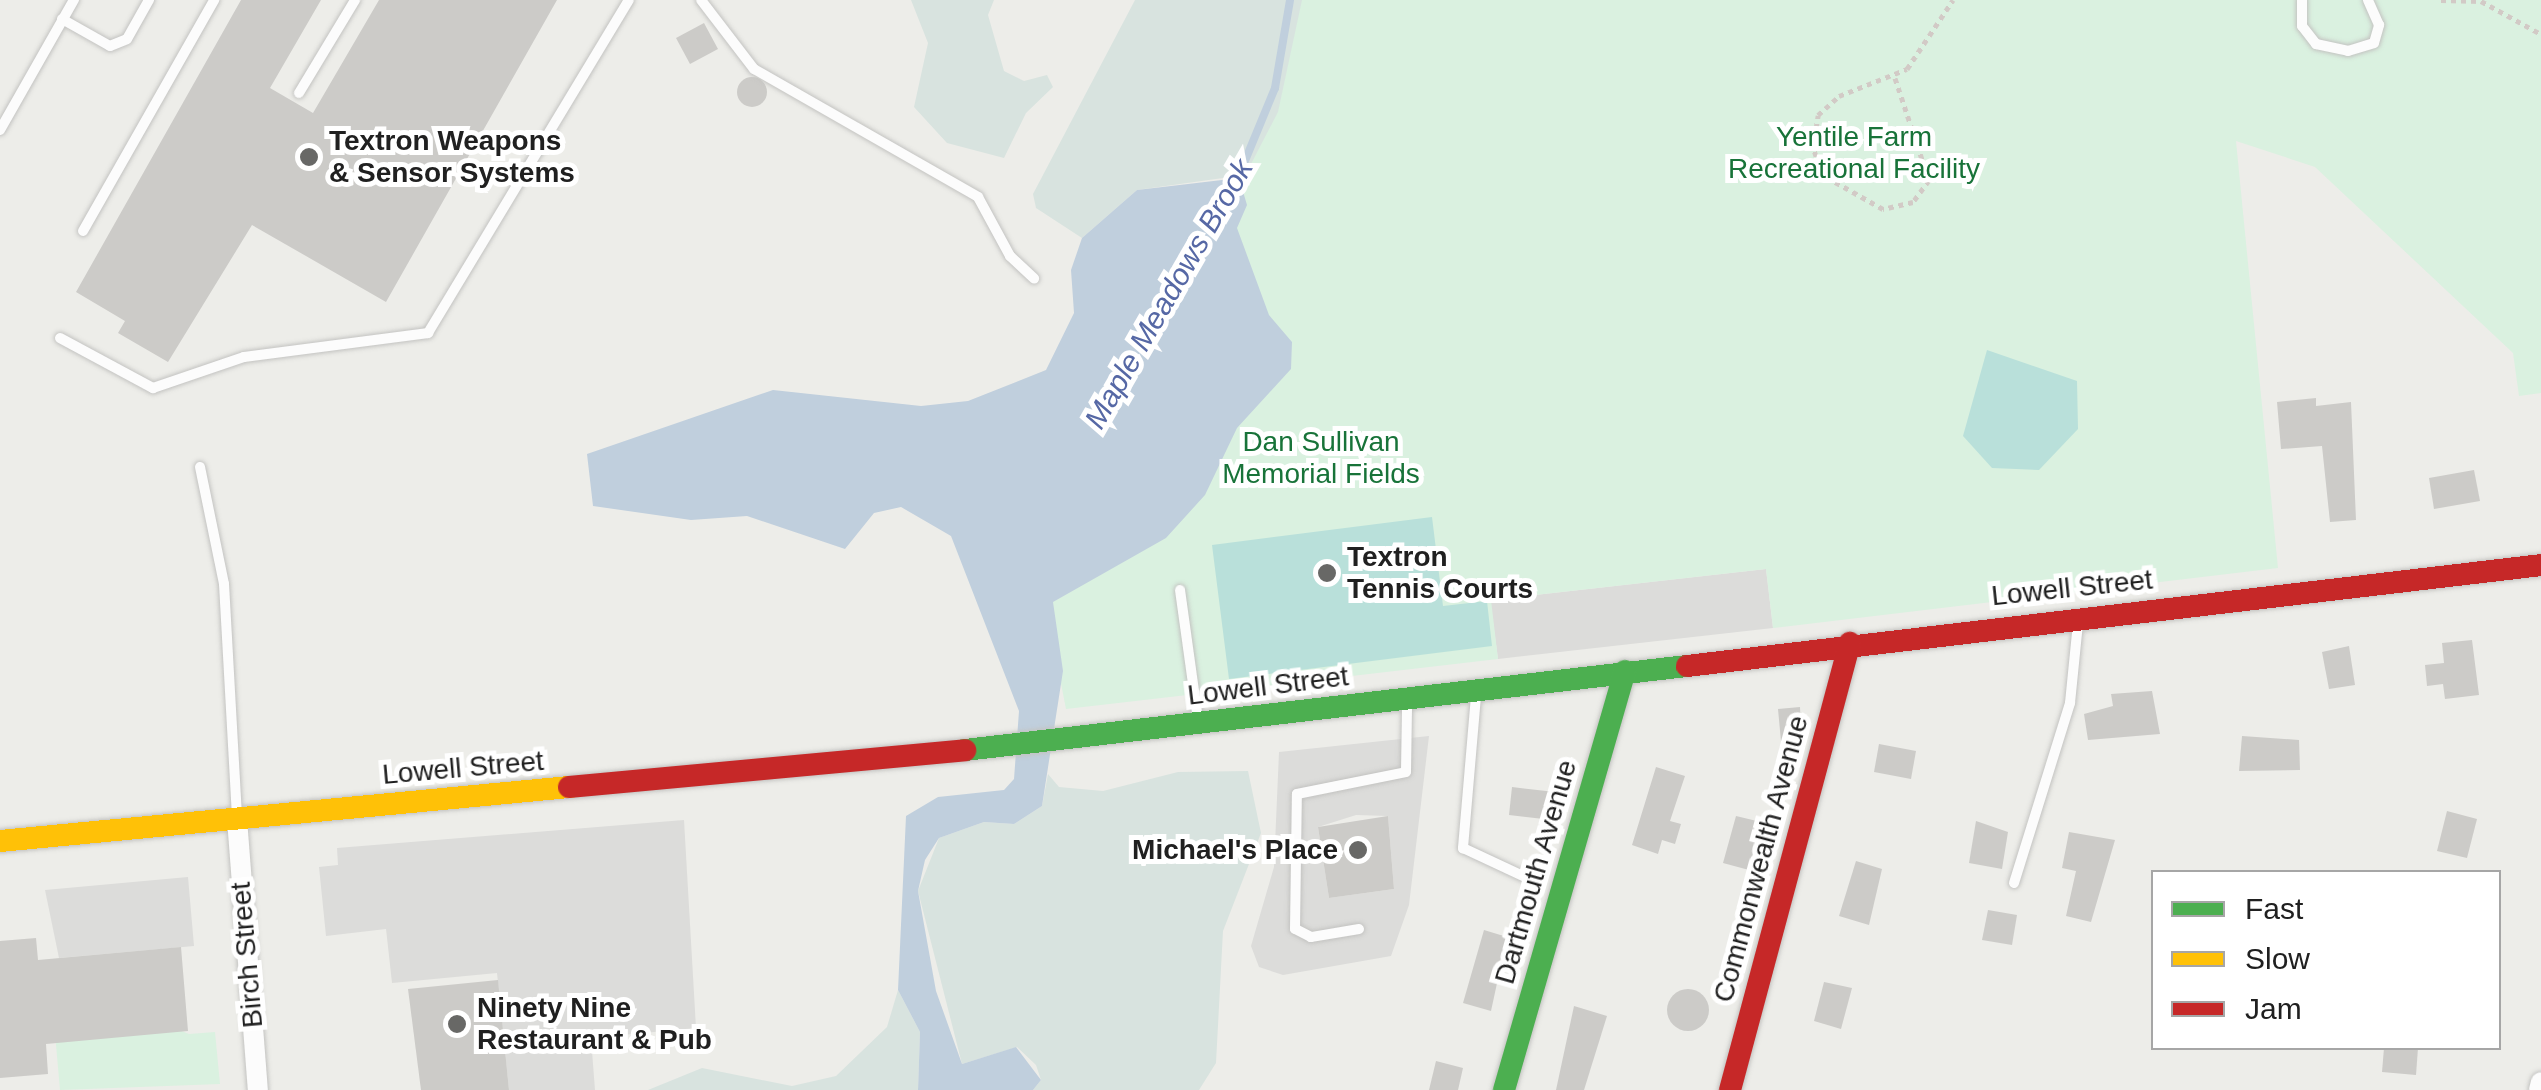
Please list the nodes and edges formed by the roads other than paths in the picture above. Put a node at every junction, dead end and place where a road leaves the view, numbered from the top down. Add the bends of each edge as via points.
1 (74, 0) edge
2 (149, 0) edge
3 (214, 0) edge
4 (355, 0) edge
5 (629, 0) edge
6 (702, 0) edge
7 (2302, 0) edge
8 (2368, 0) edge
9 (62, 19) junction
10 (299, 93) dead end
11 (0, 130) edge
12 (82, 231) dead end
13 (1034, 278) dead end
14 (60, 338) dead end
15 (200, 467) dead end
16 (2541, 565) edge
17 (1180, 590) dead end
18 (2078, 617) junction
19 (1850, 643) junction
20 (1625, 671) junction
21 (1475, 690) junction
22 (1406, 699) junction
23 (1199, 725) junction
24 (237, 820) junction
25 (0, 841) edge
26 (1524, 877) dead end
27 (2014, 883) dead end
28 (1359, 929) dead end
29 (2541, 1082) edge
30 (258, 1090) edge
31 (1504, 1090) edge
32 (1730, 1090) edge
33 (2539, 1090) edge

1 - 9 lane
2 - 9 lane via 127,38 110,46
3 - 12 lane
4 - 10 lane
5 - 14 lane via 428,332 244,357 153,388
6 - 13 lane via 754,69 978,197 1010,256
7 - 8 lane via 2302,26 2316,44 2348,51 2374,44 2379,25
9 - 11 lane
15 - 24 lane via 224,584
16 - 18 main road, Lowell Street
17 - 23 lane
18 - 19 main road, Lowell Street
18 - 27 lane via 2070,703
19 - 20 main road, Lowell Street
19 - 32 main road, Commonwealth Avenue
20 - 21 main road, Lowell Street
20 - 31 main road, Dartmouth Avenue
21 - 22 main road, Lowell Street
21 - 26 lane via 1462,848
22 - 23 main road, Lowell Street
22 - 28 lane via 1406,772 1297,794 1295,930 1310,937
23 - 24 main road, Lowell Street
24 - 25 main road, Lowell Street
24 - 30 street, Birch Street
29 - 33 street

